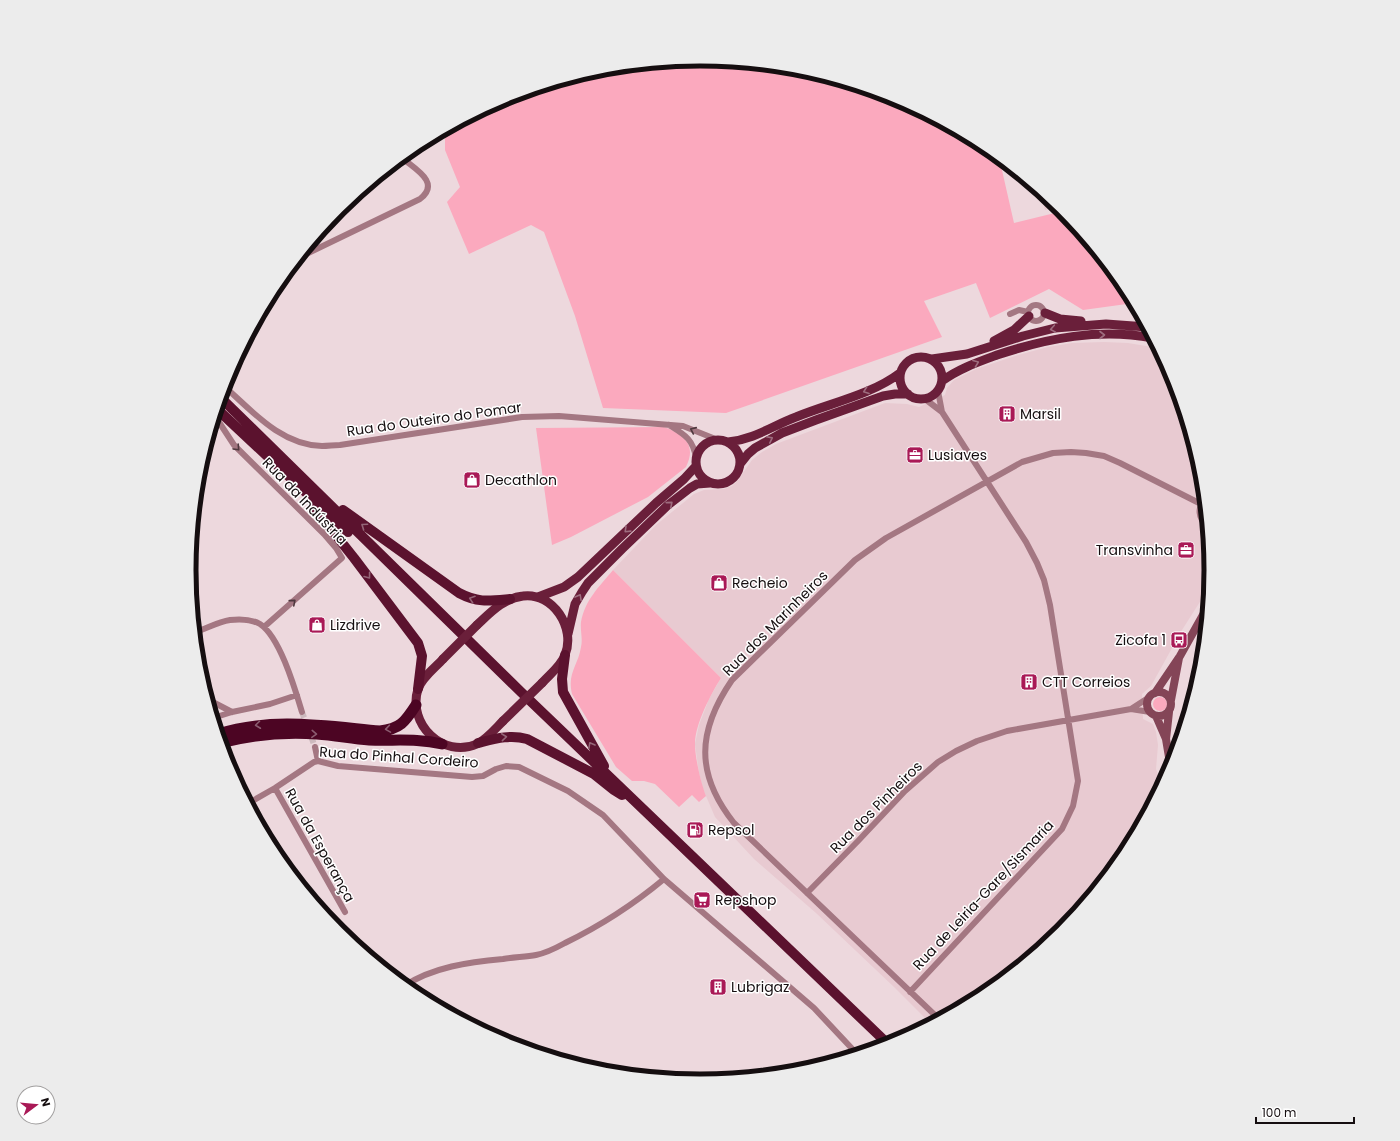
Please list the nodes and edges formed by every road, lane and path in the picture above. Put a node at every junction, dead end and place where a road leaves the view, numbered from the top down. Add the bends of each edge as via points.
1 (406, 161) edge
2 (308, 253) edge
3 (1045, 313) junction
4 (1010, 314) dead end
5 (1028, 314) junction
6 (1106, 324) junction
7 (1141, 327) edge
8 (1147, 337) edge
9 (977, 352) junction
10 (932, 359) junction
11 (900, 373) junction
12 (942, 381) junction
13 (229, 390) edge
14 (938, 391) junction
15 (908, 394) junction
16 (925, 399) junction
17 (224, 402) edge
18 (221, 412) edge
19 (942, 412) junction
20 (218, 421) edge
21 (668, 424) junction
22 (718, 440) junction
23 (728, 442) junction
24 (271, 447) junction
25 (696, 462) junction
26 (740, 464) junction
27 (291, 480) junction
28 (986, 481) junction
29 (710, 483) junction
30 (1199, 500) edge
31 (538, 597) junction
32 (510, 599) junction
33 (1202, 617) edge
34 (264, 627) junction
35 (199, 630) edge
36 (568, 634) junction
37 (565, 655) junction
38 (1180, 656) junction
39 (418, 689) junction
40 (1155, 693) junction
41 (297, 695) junction
42 (1148, 698) junction
43 (1171, 700) junction
44 (213, 702) edge
45 (416, 705) junction
46 (1131, 708) junction
47 (232, 712) junction
48 (302, 712) tunnel mouth
49 (1169, 712) junction
50 (1153, 714) junction
51 (217, 717) edge
52 (1068, 719) junction
53 (222, 733) edge
54 (1166, 739) junction
55 (225, 741) edge
56 (478, 743) junction
57 (442, 744) junction
58 (314, 747) tunnel mouth
59 (1169, 756) edge
60 (318, 761) junction
61 (612, 778) junction
62 (275, 788) junction
63 (622, 794) junction
64 (252, 802) edge
65 (664, 879) junction
66 (807, 893) junction
67 (345, 912) dead end
68 (409, 982) edge
69 (910, 992) junction
70 (936, 1016) edge
71 (884, 1040) edge
72 (879, 1042) edge
73 (855, 1050) edge

1 - 2 street via 427,181 428,191 425,196
3 - 5 street via 1038,321 1033,320
3 - 5 street via 1043,307 1038,304 1030,307
3 - 6 main road via 1060,319
4 - 5 street via 1019,310
5 - 9 main road via 1014,330
6 - 7 main road
6 -> 9 main road via 1045,330
12 -> 8 main road via 975,363 1023,346 1053,339 1101,334
9 - 10 main road
10 - 11 main road via 919,356 912,358 906,362
10 - 12 main road via 939,366
11 - 15 main road via 902,387
11 -> 23 main road via 881,385 796,417 754,437
12 - 14 main road
13 - 21 street, Rua do Outeiro do Pomar via 281,434 294,441 322,446 522,417 566,417
14 - 16 main road
14 - 19 street
15 - 16 main road
26 -> 15 main road via 754,448 782,433 883,396
16 - 19 street
17 - 24 highway
18 - 27 highway
19 - 28 street, Rua de Leiria-Gare/Sismaria
20 - 34 street, Rua da Indústria via 234,445 324,534 342,558
22 -> 21 street, Rua do Outeiro do Pomar via 682,426
21 - 25 street via 691,441
22 - 23 main road
22 - 25 main road via 704,445
23 - 26 main road via 738,451
32 -> 24 highway via 481,601 459,593 348,514 284,455
24 - 61 highway via 464,638
25 - 29 main road via 700,474
25 -> 31 main road via 684,480 578,577 564,587
26 - 29 main road via 737,474 730,481
27 -> 39 highway via 418,643 422,656
27 - 63 highway
28 - 30 street, Rua dos Marinheiros via 1037,457 1053,453 1086,453 1104,456
28 - 52 street, Rua de Leiria-Gare/Sismaria via 1026,542 1044,580
28 - 66 street, Rua dos Marinheiros via 886,538 855,560 732,680 715,710 709,726 705,752 706,766 714,792 734,823
36 -> 29 main road via 575,604 588,583 650,521 674,501 697,484
31 - 32 main road via 523,596
31 - 36 main road via 549,602 557,610
32 - 39 main road, bridge via 497,607 443,659 426,676
33 - 38 main road
34 - 35 street via 252,621 231,620
34 - 41 street via 285,660
36 - 37 main road
37 - 56 main road, bridge via 542,683
61 -> 37 highway via 563,692
38 - 40 main road
38 - 43 main road
39 - 45 main road
40 - 42 main road
40 - 43 main road via 1162,692
41 - 47 street
41 - 48 street
42 - 46 street, Rua dos Pinheiros
42 - 50 main road via 1147,706
43 - 49 main road
44 - 47 street
45 -> 53 highway via 401,725 388,730 272,724
45 - 57 main road via 418,719 425,730
46 - 50 street, Rua dos Pinheiros
46 - 52 street, Rua dos Pinheiros
47 - 51 street
49 - 50 main road via 1161,716
49 - 54 main road
50 - 54 main road
52 - 66 street, Rua dos Pinheiros via 992,735 938,762 905,791
52 - 69 street, Rua de Leiria-Gare/Sismaria via 1078,781 1073,806 1062,829
54 - 59 main road
55 -> 57 highway via 258,735 292,733 368,740 419,740
56 - 57 main road via 470,746
56 -> 63 highway via 505,737 527,739 594,774
58 - 60 street
60 - 62 street, Rua do Pinhal Cordeiro
60 - 65 street, Rua do Pinhal Cordeiro via 338,766 472,777 483,776 506,766 519,767 568,791 603,815
61 - 71 highway
62 - 64 street, Rua do Pinhal Cordeiro
62 - 67 street, Rua da Esperança
63 - 72 highway
65 - 68 street via 639,900 550,950 536,955 467,963
65 - 73 street, Rua do Pinhal Cordeiro via 814,1008
66 - 69 street, Rua dos Marinheiros
69 - 70 street, Rua dos Marinheiros

